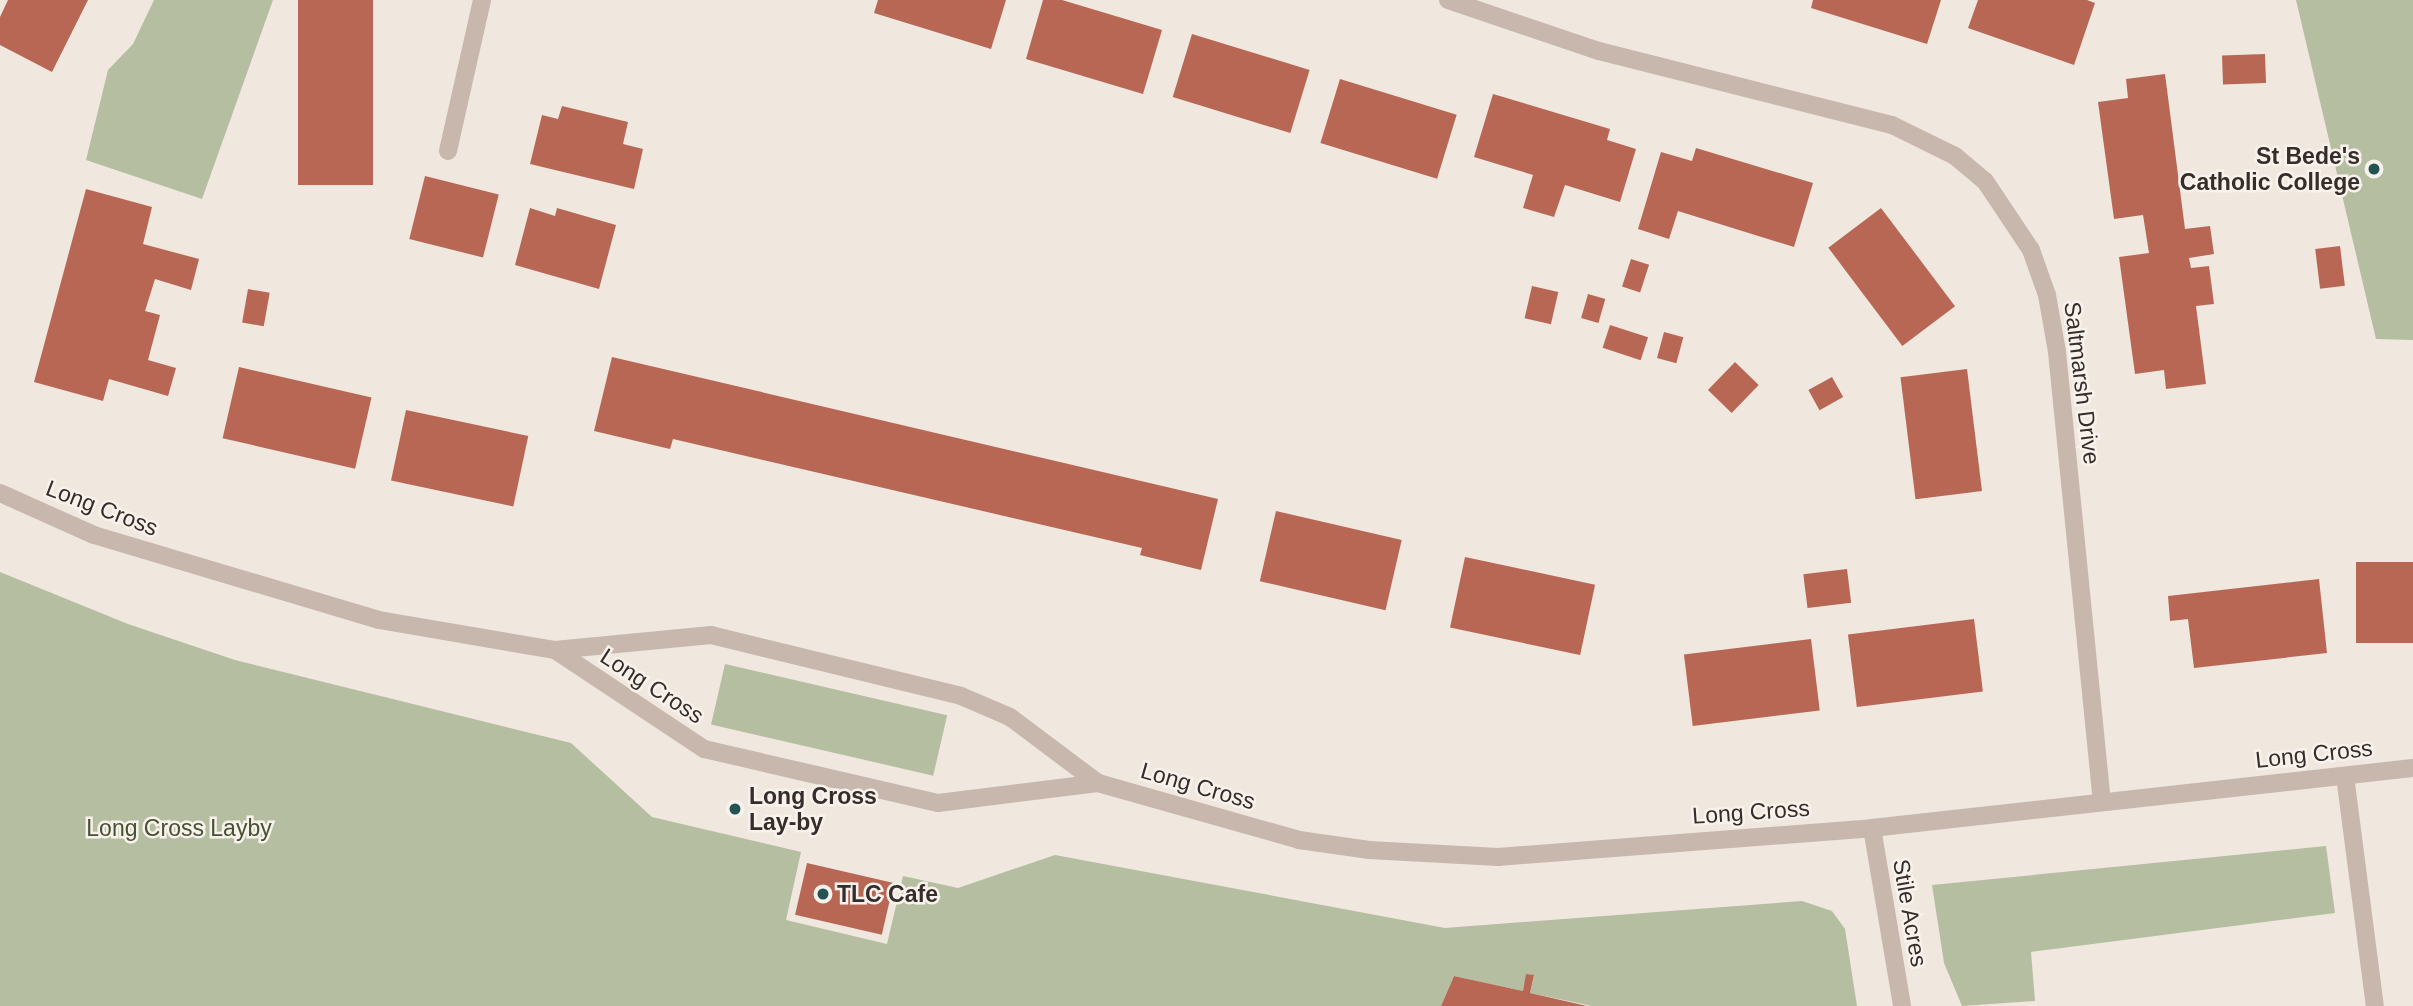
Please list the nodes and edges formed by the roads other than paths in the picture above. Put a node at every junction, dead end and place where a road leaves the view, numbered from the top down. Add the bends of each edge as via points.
1 (482, 0) edge
2 (1448, 0) edge
3 (448, 151) dead end
4 (0, 493) edge
5 (555, 650) junction
6 (2413, 768) edge
7 (2345, 776) junction
8 (1098, 783) junction
9 (2102, 800) junction
10 (1872, 828) junction
11 (1902, 1006) edge
12 (2375, 1006) edge

1 - 3 street
2 - 9 street, Saltmarsh Drive via 1599,51 1892,125 1935,144 1985,181 2031,250 2047,295 2057,352
4 - 5 street, Long Cross via 94,535 266,590 379,620
5 - 8 street, Long Cross via 711,635 961,696 1010,718
5 - 8 street, Long Cross via 704,749 939,803
6 - 7 street, Long Cross
7 - 9 street, Long Cross
7 - 12 street
8 - 10 street, Long Cross via 1299,840 1433,856 1498,857
9 - 10 street, Long Cross
10 - 11 street, Stile Acres

